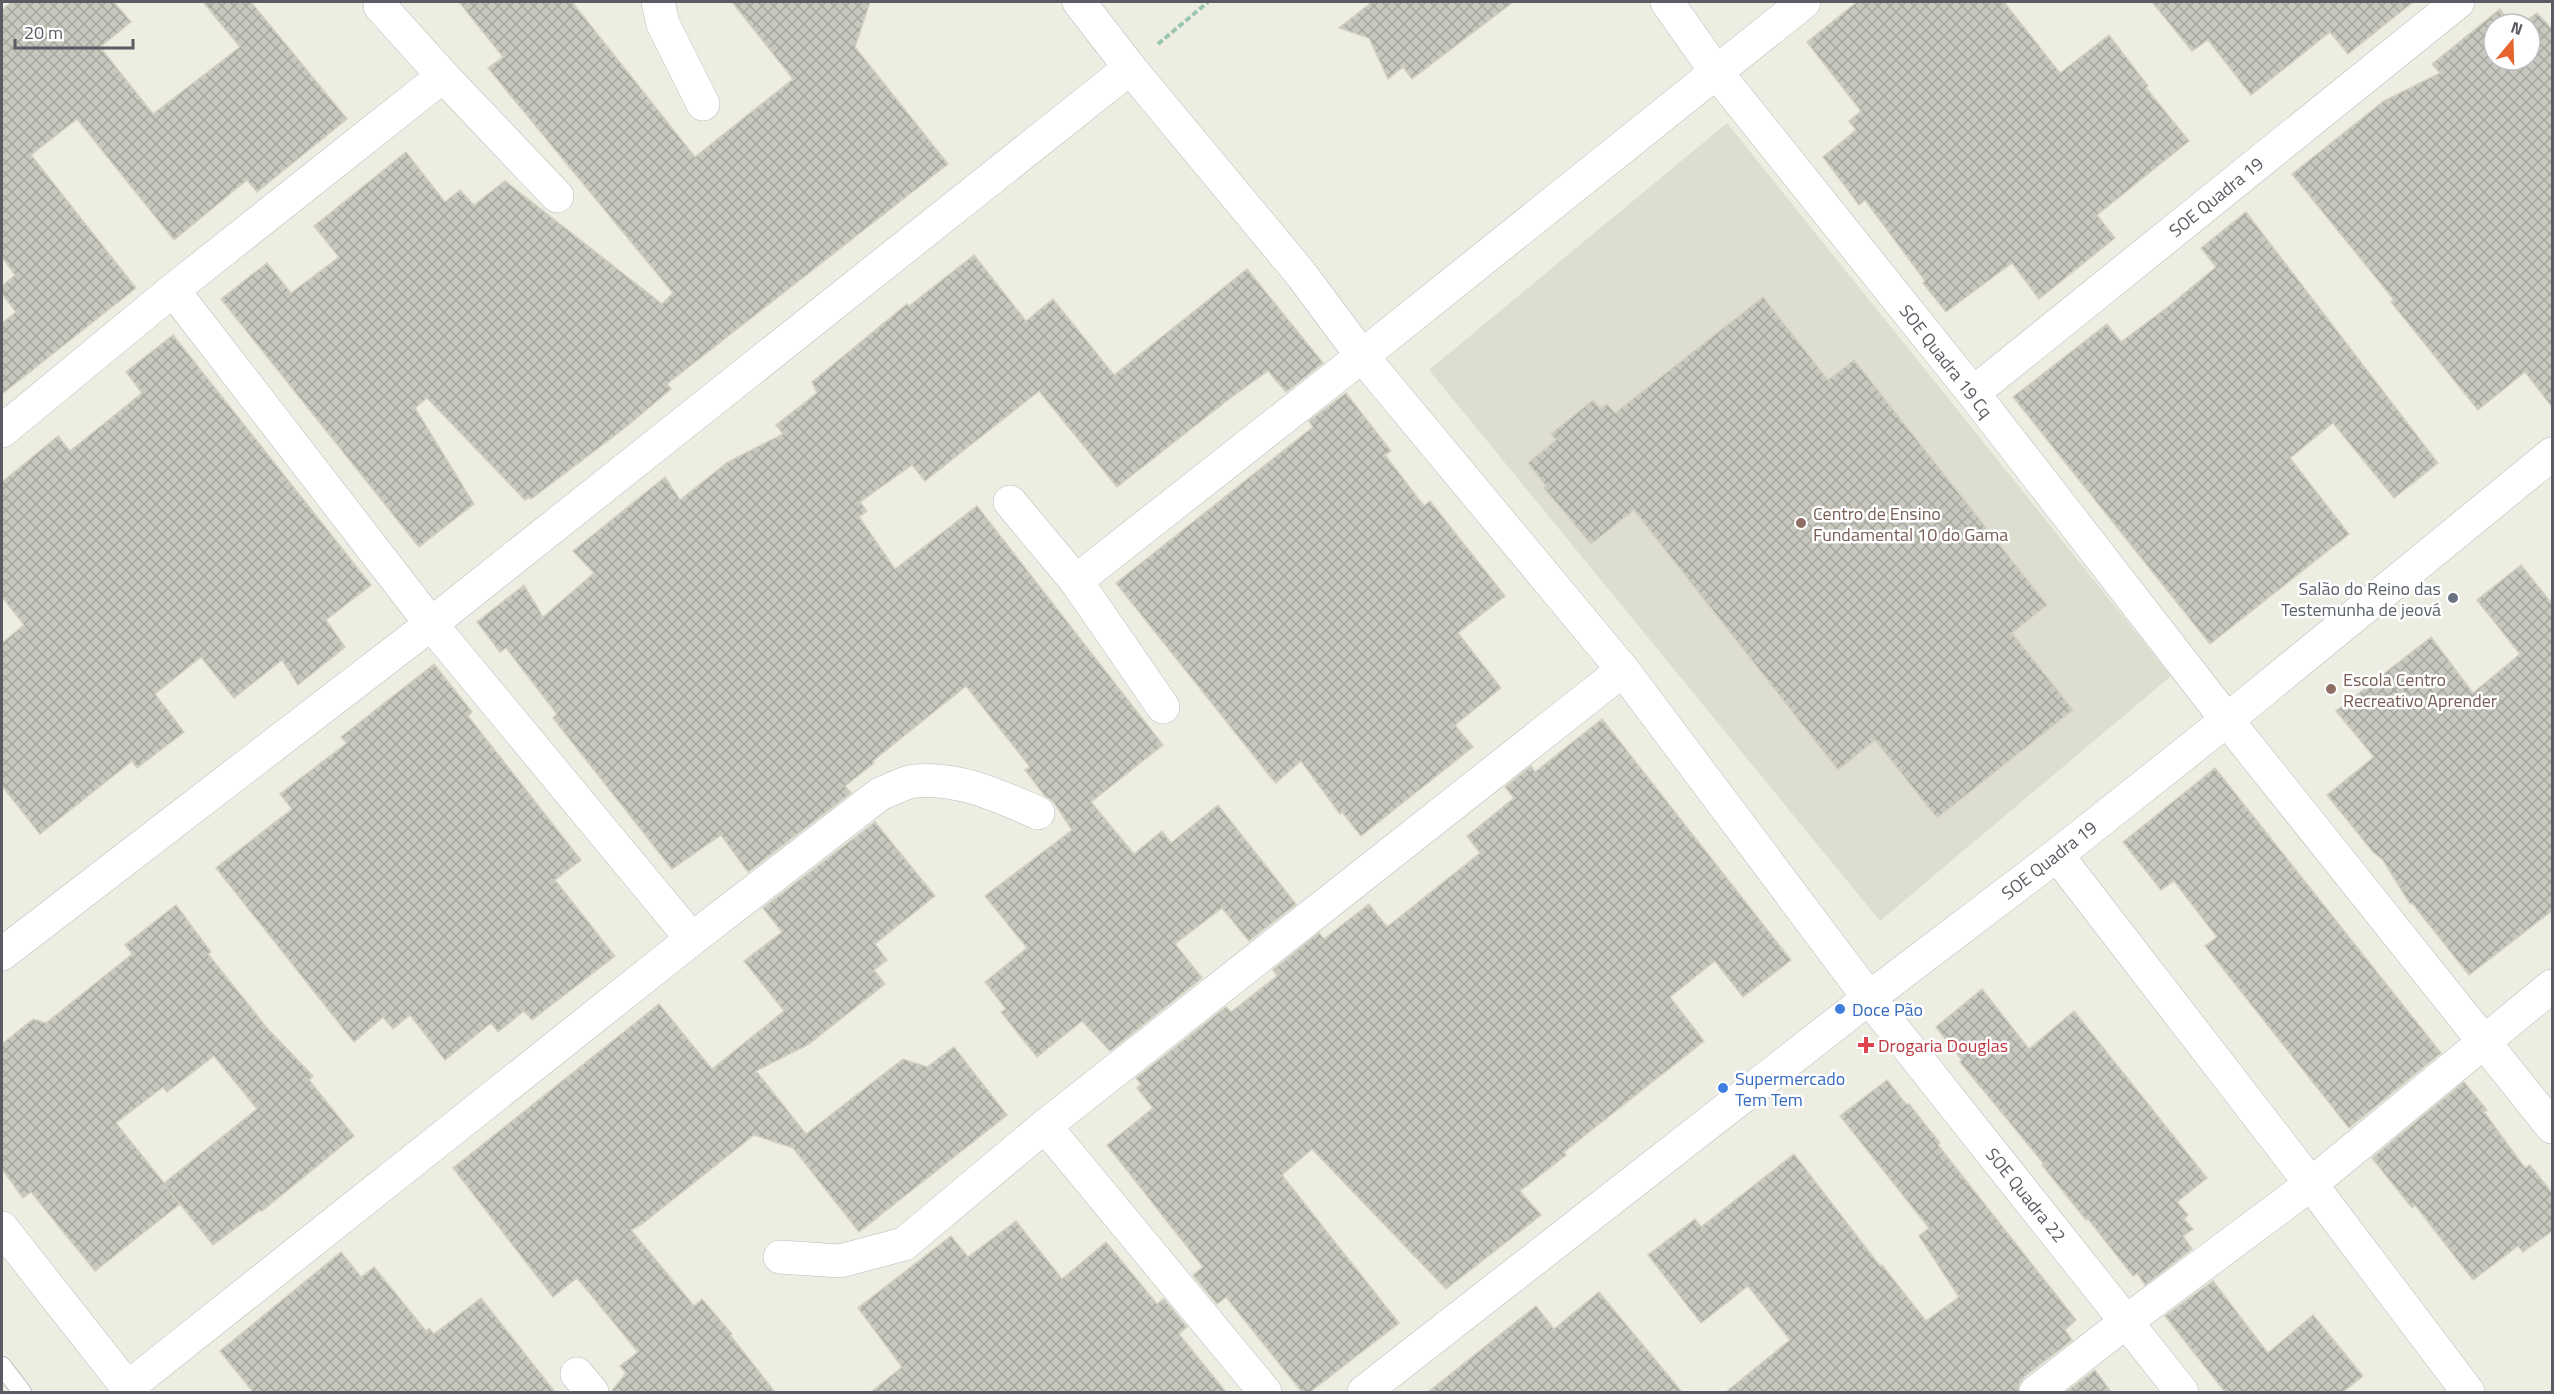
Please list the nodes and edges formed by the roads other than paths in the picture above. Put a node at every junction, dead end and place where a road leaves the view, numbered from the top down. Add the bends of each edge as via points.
1 (658, 2) edge
2 (1079, 2) edge
3 (1667, 2) edge
4 (1804, 2) edge
5 (2458, 2) edge
6 (380, 6) dead end
7 (1130, 68) junction
8 (1717, 73) junction
9 (443, 76) junction
10 (703, 104) dead end
11 (557, 196) dead end
12 (173, 290) junction
13 (1362, 356) junction
14 (1973, 393) junction
15 (2, 431) edge
16 (2553, 454) edge
17 (1010, 502) dead end
18 (1076, 581) junction
19 (431, 624) junction
20 (1623, 670) junction
21 (1163, 707) dead end
22 (2227, 720) junction
23 (1038, 813) dead end
24 (2056, 855) junction
25 (692, 939) junction
26 (2, 954) edge
27 (2553, 986) edge
28 (1869, 998) junction
29 (2483, 1041) junction
30 (1045, 1126) junction
31 (2553, 1127) edge
32 (2311, 1184) junction
33 (2, 1228) edge
34 (780, 1257) dead end
35 (2127, 1321) junction
36 (2, 1366) edge
37 (129, 1390) edge
38 (22, 1392) edge
39 (1265, 1392) edge
40 (1364, 1392) edge
41 (2036, 1392) edge
42 (2182, 1392) edge
43 (2468, 1392) edge

1 - 10 street via 663,24
2 - 7 street, SOE Quadra 22
3 - 8 street, SOE Quadra 19 Cq
4 - 8 street
5 - 14 street, SOE Quadra 19
6 - 9 street
7 - 13 street, SOE Quadra 22 via 1301,274
7 - 19 street
8 - 13 street
8 - 14 street, SOE Quadra 19 Cq
9 - 11 street
9 - 12 street
12 - 15 street
12 - 19 street
13 - 18 street
13 - 20 street, SOE Quadra 22
14 - 22 street, SOE Quadra 19 Cq
16 - 22 street, SOE Quadra 19
17 - 18 street
18 - 21 street
19 - 25 street
19 - 26 street
20 - 28 street, SOE Quadra 22
20 - 30 street
22 - 24 street, SOE Quadra 19
22 - 29 street
23 - 25 street via 985,790 941,781 913,781 880,794
24 - 28 street, SOE Quadra 19
24 - 32 street
25 - 37 street
27 - 29 street
28 - 35 street, SOE Quadra 22
28 - 40 street, SOE Quadra 19
29 - 31 street
29 - 32 street
30 - 34 street via 904,1244 840,1261
30 - 39 street
32 - 35 street
32 - 43 street
33 - 37 street
35 - 41 street
35 - 42 street, SOE Quadra 22
36 - 38 lane

